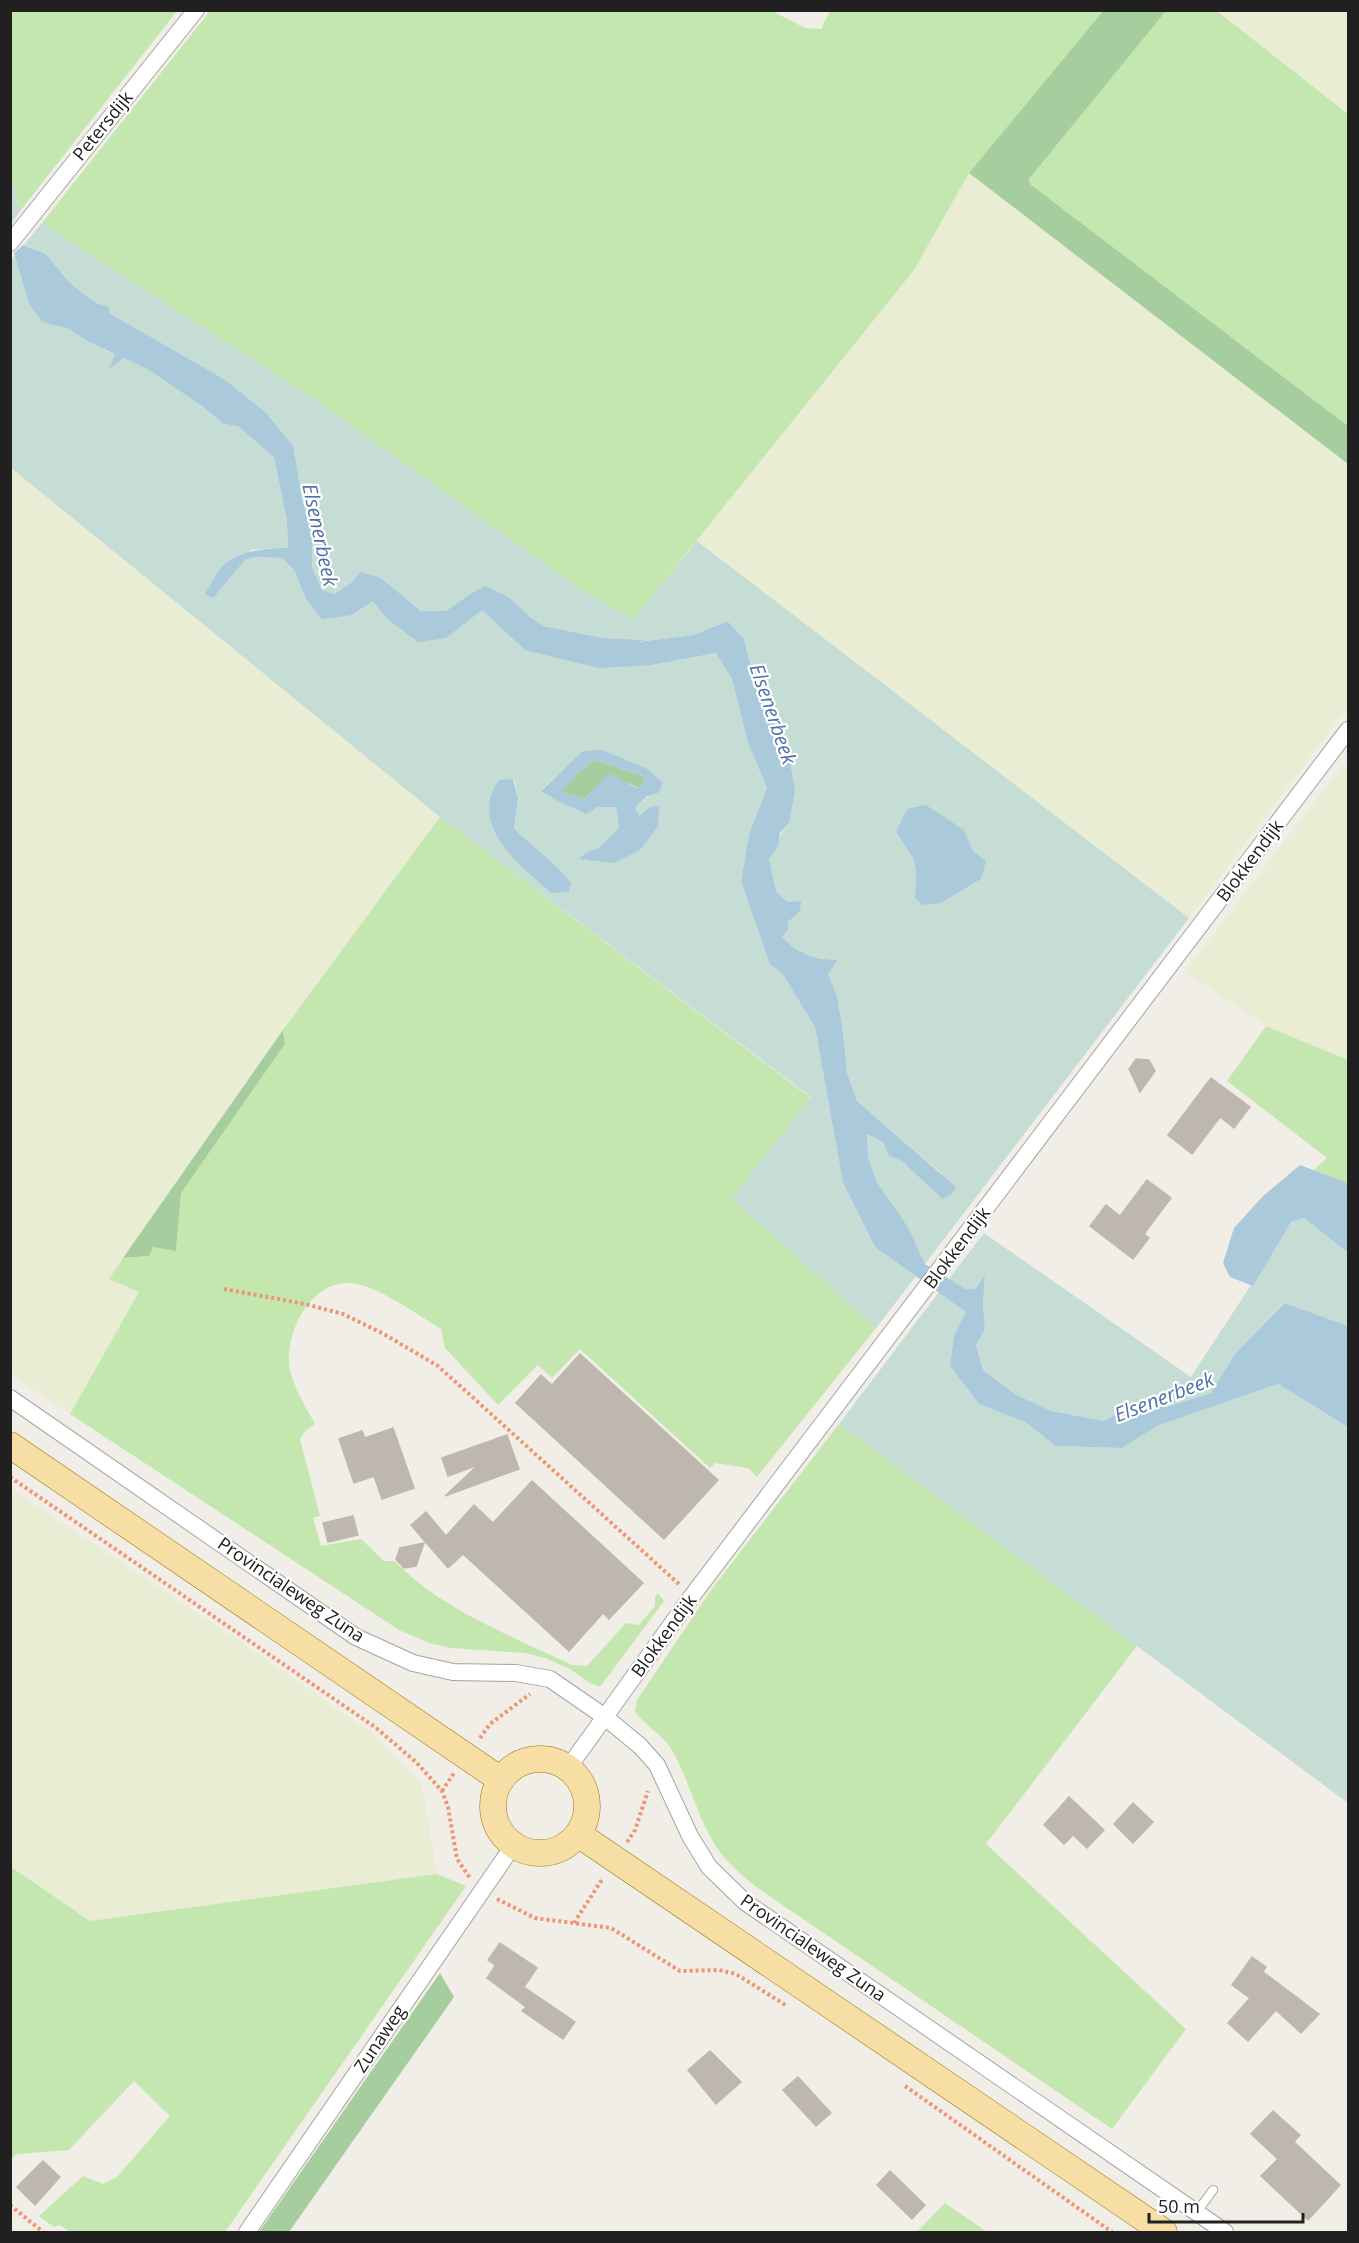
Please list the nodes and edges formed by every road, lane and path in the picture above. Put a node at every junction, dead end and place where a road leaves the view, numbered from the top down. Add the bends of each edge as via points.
1 (196, 10) edge
2 (10, 243) edge
3 (1348, 730) edge
4 (224, 1288) dead end
5 (10, 1398) edge
6 (10, 1444) edge
7 (10, 1477) edge
8 (692, 1596) junction
9 (550, 1679) junction
10 (605, 1717) junction
11 (467, 1756) junction
12 (568, 1768) junction
13 (501, 1780) junction
14 (441, 1791) junction
15 (579, 1834) junction
16 (513, 1846) junction
17 (482, 1890) junction
18 (797, 2013) dead end
19 (904, 2086) dead end
20 (1213, 2190) dead end
21 (10, 2205) edge
22 (1196, 2213) junction
23 (43, 2232) edge
24 (247, 2232) edge
25 (1112, 2232) edge
26 (1164, 2232) edge
27 (1226, 2232) edge

1 - 2 street, Petersdijk
3 - 8 street, Blokkendijk
4 - 8 path via 343,1314 438,1366
5 - 9 street, Provincialeweg Zuna via 356,1637 413,1663 453,1672 516,1673
6 - 11 main road, Provincialeweg Zuna
7 - 14 path via 375,1727 416,1762
8 - 10 street, Blokkendijk
9 - 10 street, Provincialeweg Zuna
9 - 11 path via 490,1724
10 - 12 street, Blokkendijk
10 - 22 street, Provincialeweg Zuna via 657,1765 709,1868 745,1902
11 - 13 main road, Provincialeweg Zuna
11 - 14 path
12 - 13 main road via 535,1759 517,1765
12 - 15 main road via 581,1782 586,1795 587,1816
13 - 16 main road via 493,1801 494,1818
14 - 17 path via 448,1807 457,1859
15 - 16 main road via 555,1852 532,1854
15 - 26 main road, Provincialeweg Zuna
16 - 17 street, Zunaweg
17 - 18 path via 535,1918 611,1928 680,1971 719,1970 736,1974
17 - 24 street, Zunaweg
19 - 25 path
20 - 22 lane
21 - 23 path
22 - 27 street, Provincialeweg Zuna

